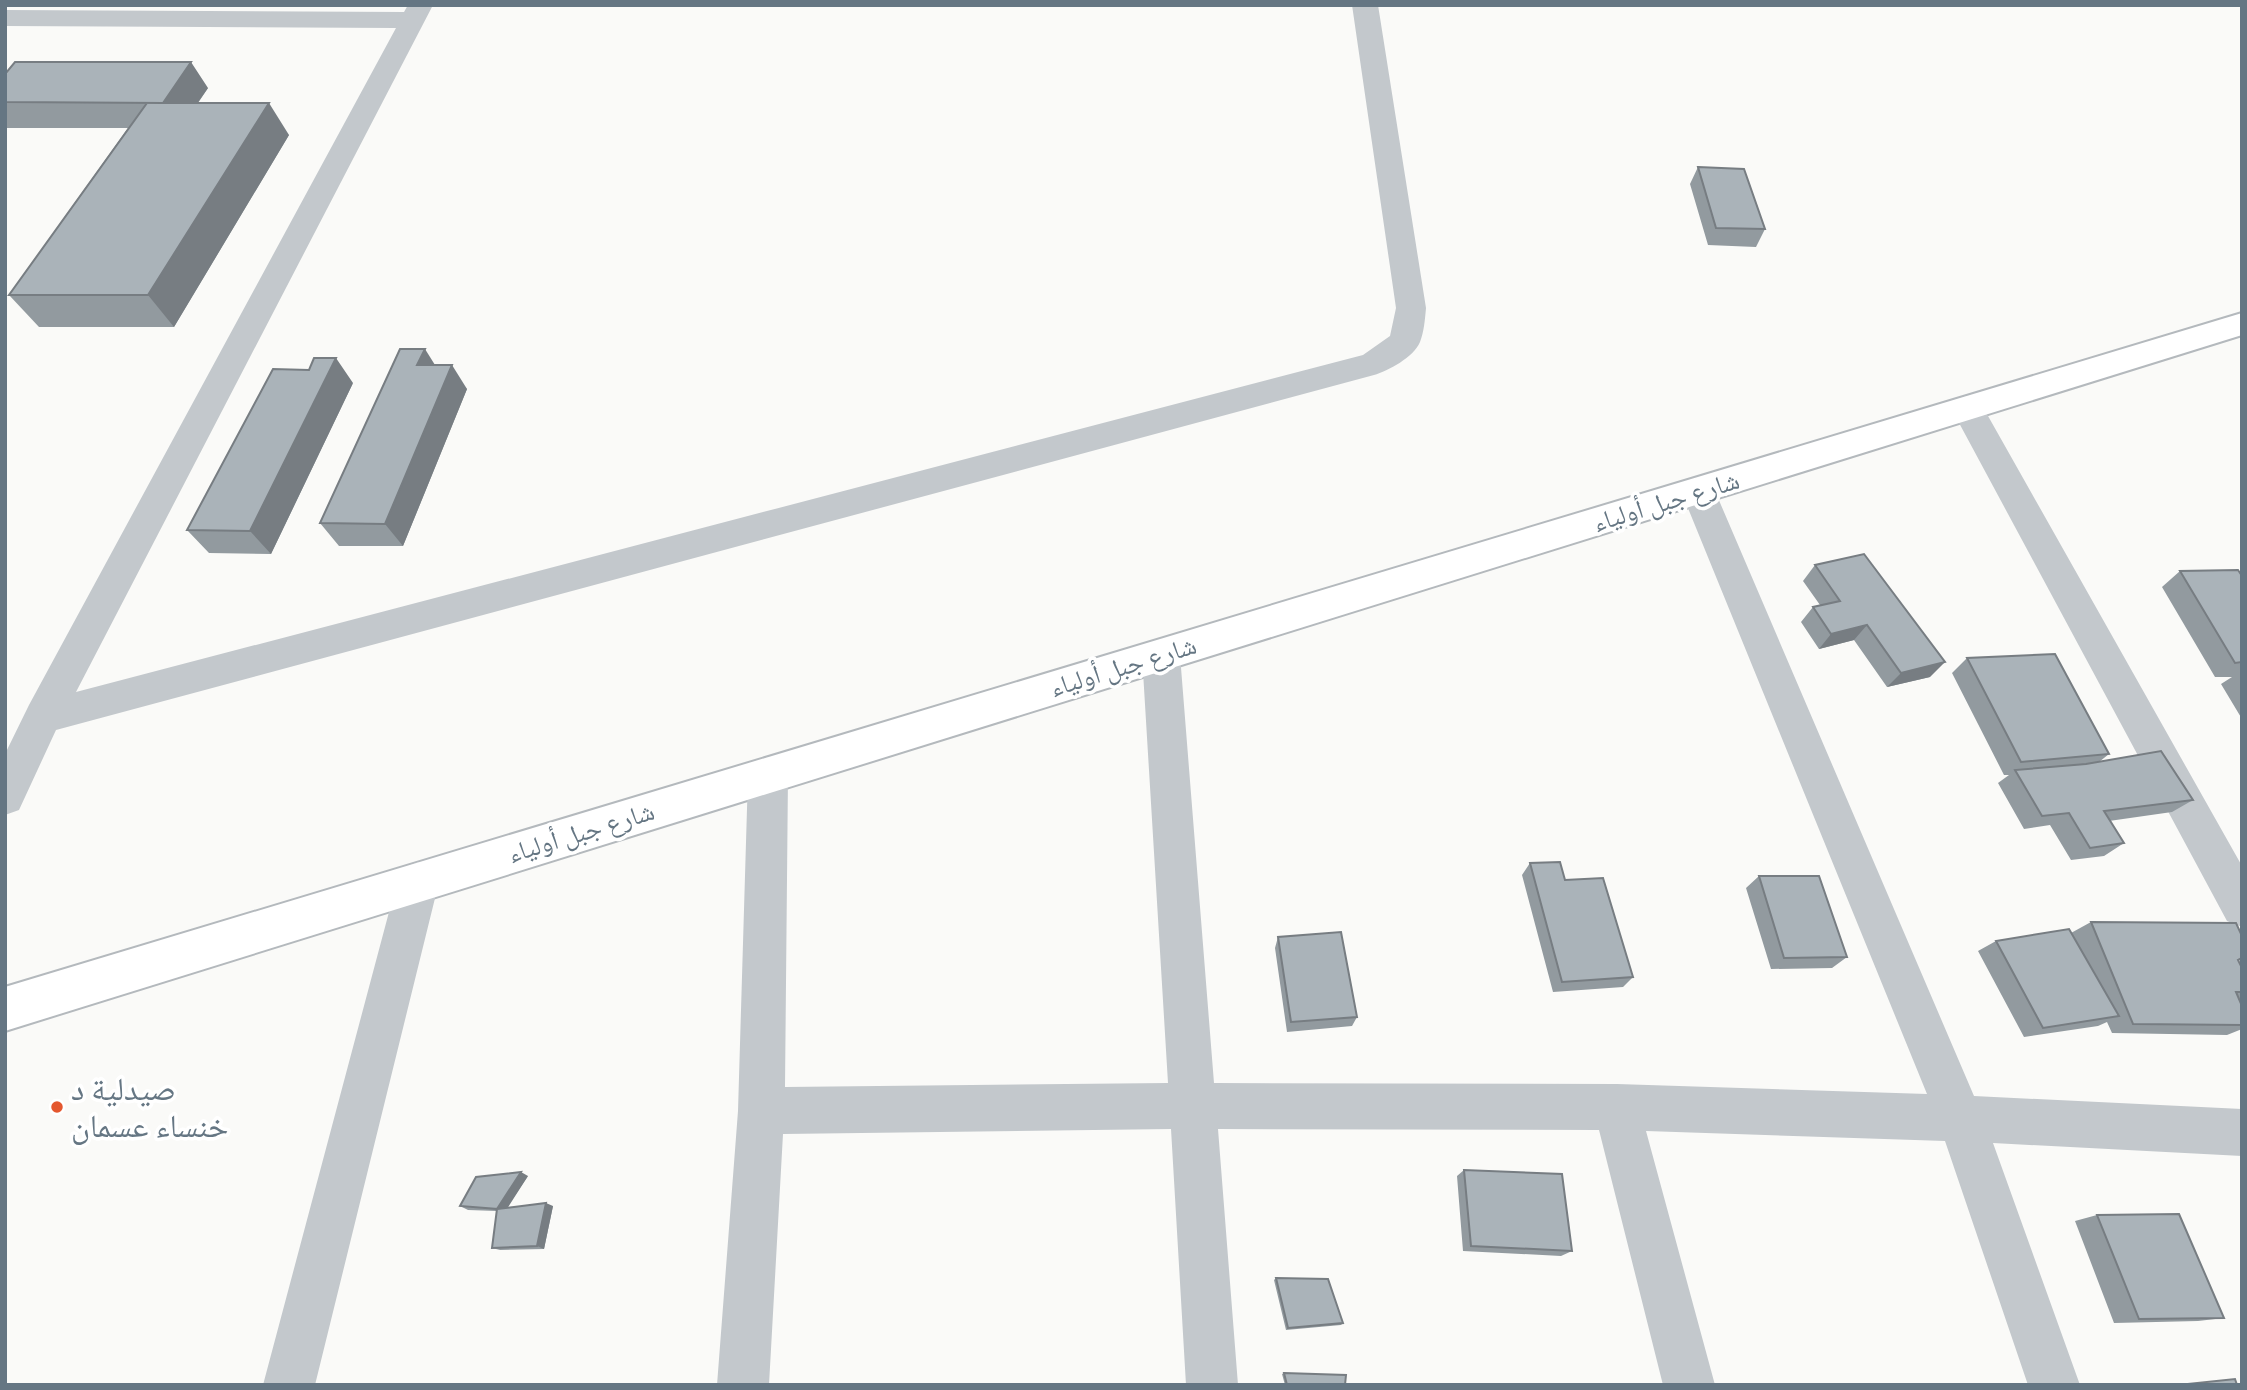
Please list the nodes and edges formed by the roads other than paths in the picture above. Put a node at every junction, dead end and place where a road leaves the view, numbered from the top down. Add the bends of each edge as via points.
1 (1365, 5) edge
2 (225, 12) edge
3 (5, 18) edge
4 (411, 23) edge
5 (5, 42) edge
6 (2242, 324) edge
7 (1967, 408) junction
8 (1698, 491) junction
9 (1161, 655) junction
10 (43, 717) junction
11 (768, 775) junction
12 (5, 796) edge
13 (418, 883) junction
14 (2242, 907) edge
15 (5, 1009) edge
16 (1192, 1106) junction
17 (1616, 1107) junction
18 (761, 1111) junction
19 (1960, 1117) junction
20 (2242, 1133) edge
21 (289, 1385) edge
22 (743, 1385) edge
23 (1212, 1385) edge
24 (1689, 1385) edge
25 (2054, 1385) edge

1 - 10 street via 1411,308 1405,341 1374,364
2 - 3 street
2 - 4 street
4 - 5 street
4 - 10 street
6 - 7 highway, شارع جبل أولياء
7 - 8 highway, شارع جبل أولياء
7 - 14 street
8 - 9 highway, شارع جبل أولياء
8 - 19 street
9 - 11 highway, شارع جبل أولياء
9 - 16 street
10 - 12 street
11 - 13 highway, شارع جبل أولياء
11 - 18 street
13 - 15 highway, شارع جبل أولياء
13 - 21 street
16 - 17 street
16 - 18 street
16 - 23 street
17 - 19 street
17 - 24 street
18 - 22 street
19 - 20 street
19 - 25 street

